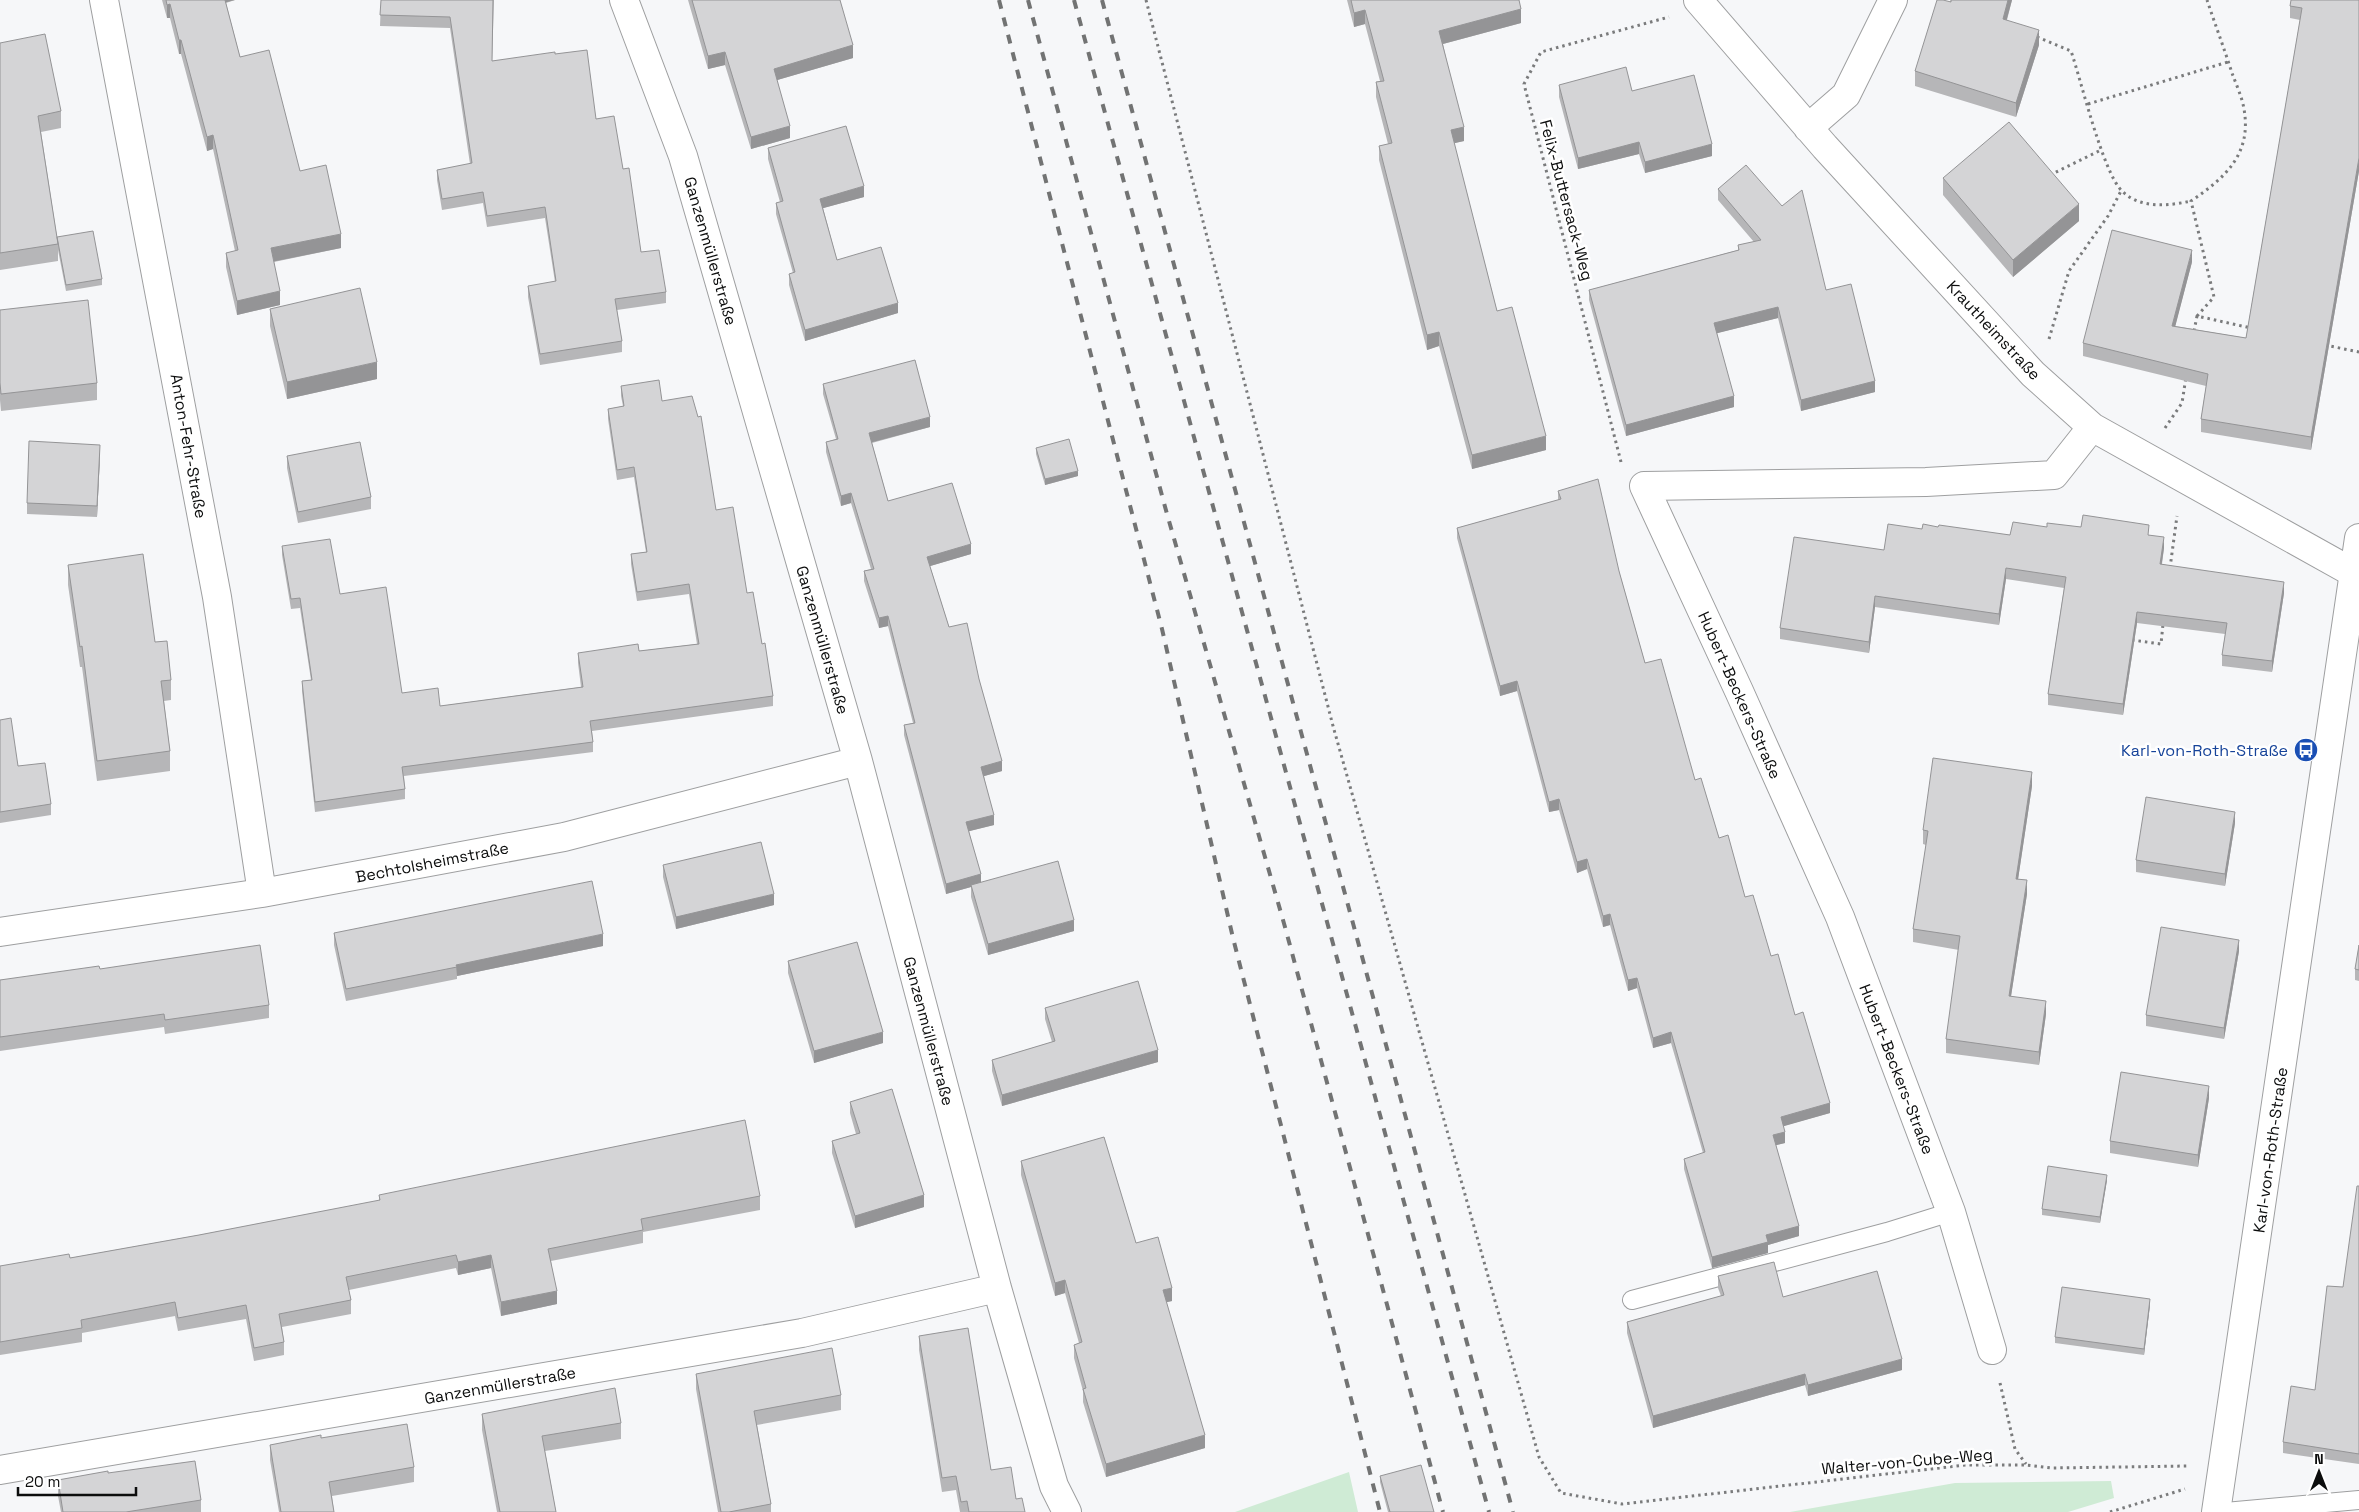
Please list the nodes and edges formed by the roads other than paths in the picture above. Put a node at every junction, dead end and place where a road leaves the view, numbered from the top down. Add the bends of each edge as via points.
1 (104, 0) edge
2 (624, 0) edge
3 (1894, 0) edge
4 (1687, 7) edge
5 (1808, 128) junction
6 (2092, 427) junction
7 (2359, 538) edge
8 (2356, 575) edge
9 (858, 761) junction
10 (262, 894) junction
11 (0, 932) edge
12 (1951, 1212) junction
13 (997, 1288) junction
14 (1632, 1300) dead end
15 (1992, 1350) road end
16 (0, 1470) edge
17 (2359, 1500) edge
18 (1067, 1512) edge
19 (2216, 1512) edge
20 (2226, 1512) edge

1 - 10 street, Anton-Fehr-Straße via 217,597
2 - 9 street, Ganzenmüllerstraße via 683,156
3 - 5 street via 1846,95
4 - 5 street, Krautheimstraße
5 - 6 street, Krautheimstraße via 2034,374
6 - 8 street, Krautheimstraße
6 - 12 street, Hubert-Beckers-Straße via 2054,474 1926,482 1644,486 1840,917
7 - 8 street, Karl-von-Roth-Straße
8 - 19 street, Karl-von-Roth-Straße
9 - 10 street, Bechtolsheimstraße via 564,837
9 - 13 street, Ganzenmüllerstraße
10 - 11 street, Bechtolsheimstraße
12 - 14 lane
12 - 15 street, Hubert-Beckers-Straße
13 - 16 street, Ganzenmüllerstraße via 802,1333
13 - 18 street, Ganzenmüllerstraße via 1054,1486
17 - 20 lane

